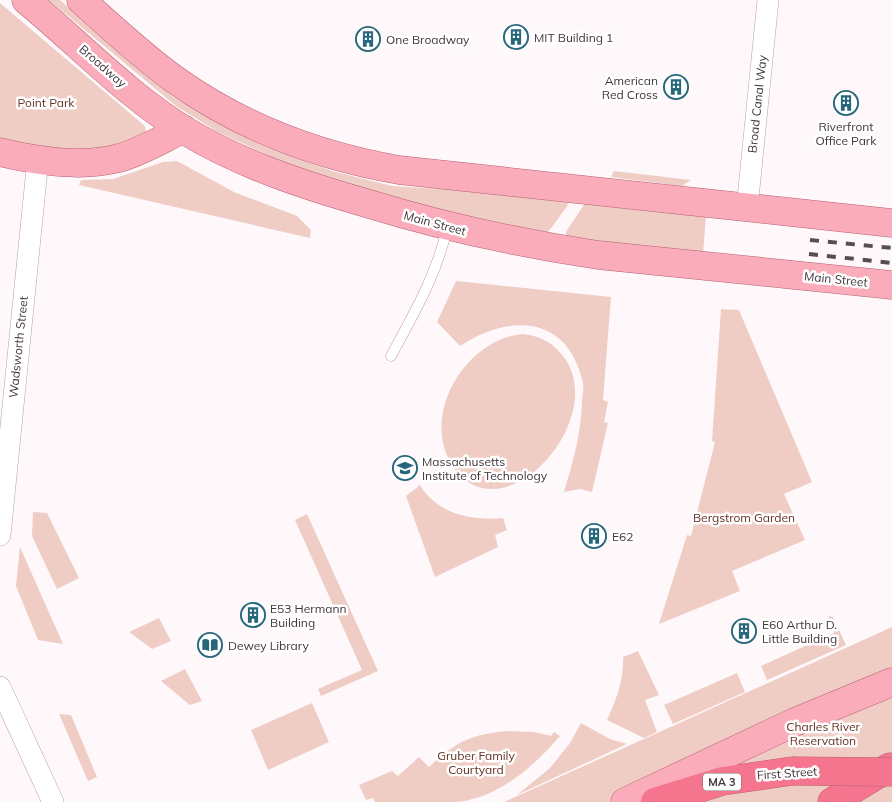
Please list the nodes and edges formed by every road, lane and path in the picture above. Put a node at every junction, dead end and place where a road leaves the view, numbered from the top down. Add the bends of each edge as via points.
1 (26, 0) edge
2 (81, 0) edge
3 (768, 0) edge
4 (183, 129) junction
5 (0, 152) edge
6 (38, 159) junction
7 (747, 208) junction
8 (892, 224) edge
9 (447, 227) junction
10 (892, 285) edge
11 (391, 356) dead end
12 (1, 512) edge
13 (0, 536) edge
14 (892, 682) edge
15 (0, 686) edge
16 (892, 766) edge
17 (892, 772) edge
18 (52, 802) edge
19 (625, 802) edge
20 (655, 802) edge
21 (832, 802) edge

1 - 4 main road, Broadway via 152,107
2 - 7 main road via 154,64 207,102 282,138 372,165
3 - 7 street, Broad Canal Way
4 - 6 main road via 138,151 103,161 80,163
4 - 9 main road, Main Street via 232,156 316,189
5 - 6 main road
6 - 12 street, Wadsworth Street
7 - 8 main road
9 - 10 main road, Main Street via 598,255
9 - 11 lane via 444,244 420,303
12 - 13 street, Wadsworth Street
14 - 19 main road via 778,730
15 - 18 street
16 - 21 highway
17 - 20 highway, First Street / MA 3, bridge via 792,771 723,781

